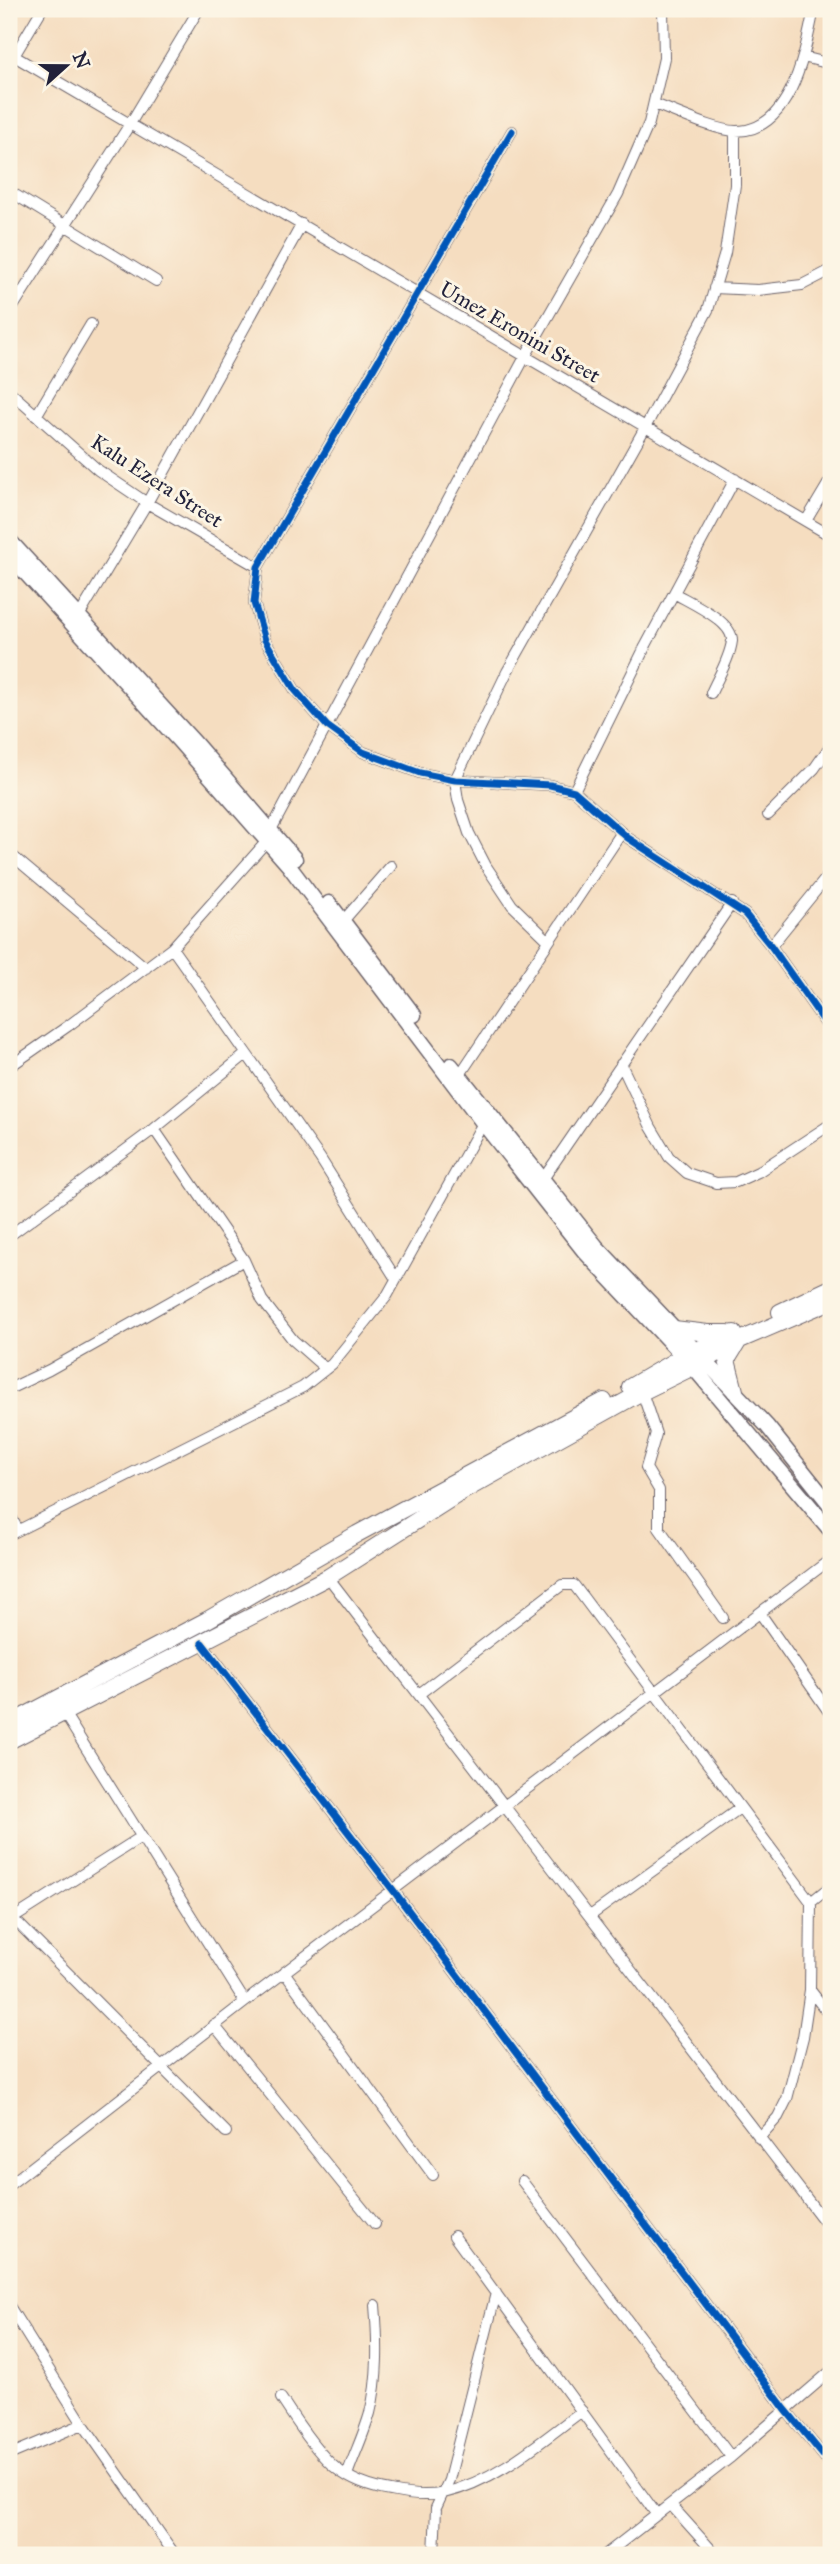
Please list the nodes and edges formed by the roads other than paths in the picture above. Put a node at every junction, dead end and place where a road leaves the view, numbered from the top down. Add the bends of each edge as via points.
1 (42, 9) edge
2 (199, 9) edge
3 (663, 9) edge
4 (814, 9) edge
5 (11, 54) edge
6 (803, 57) junction
7 (831, 64) edge
8 (654, 104) junction
9 (130, 124) junction
10 (512, 131) dead end
11 (735, 131) junction
12 (9, 191) edge
13 (302, 224) junction
14 (66, 226) junction
15 (831, 270) edge
16 (156, 281) dead end
17 (714, 288) junction
18 (419, 292) junction
19 (9, 313) edge
20 (91, 324) dead end
21 (526, 355) junction
22 (9, 391) edge
23 (36, 416) junction
24 (646, 426) junction
25 (735, 479) junction
26 (831, 479) edge
27 (147, 503) junction
28 (806, 522) junction
29 (831, 537) edge
30 (9, 540) edge
31 (9, 555) edge
32 (258, 567) junction
33 (674, 593) junction
34 (79, 616) junction
35 (711, 693) dead end
36 (327, 726) junction
37 (831, 745) edge
38 (455, 780) junction
39 (574, 791) junction
40 (768, 815) dead end
41 (622, 832) junction
42 (269, 835) junction
43 (9, 853) edge
44 (391, 866) dead end
45 (831, 872) edge
46 (732, 903) junction
47 (343, 921) junction
48 (549, 941) junction
49 (771, 946) junction
50 (172, 948) junction
51 (146, 968) junction
52 (831, 1031) edge
53 (246, 1055) junction
54 (621, 1063) junction
55 (9, 1067) edge
56 (459, 1076) junction
57 (483, 1123) junction
58 (831, 1124) edge
59 (154, 1129) junction
60 (542, 1179) junction
61 (9, 1236) edge
62 (244, 1260) junction
63 (396, 1279) junction
64 (831, 1287) edge
65 (831, 1301) edge
66 (674, 1329) junction
67 (738, 1336) junction
68 (693, 1358) junction
69 (326, 1369) junction
70 (9, 1389) edge
71 (735, 1391) junction
72 (642, 1392) junction
73 (831, 1506) edge
74 (9, 1513) edge
75 (831, 1531) edge
76 (13, 1533) edge
77 (831, 1559) edge
78 (328, 1577) junction
79 (760, 1614) junction
80 (723, 1618) dead end
81 (202, 1643) junction
82 (161, 1644) junction
83 (169, 1659) junction
84 (655, 1692) junction
85 (419, 1695) junction
86 (64, 1713) junction
87 (831, 1715) edge
88 (9, 1724) edge
89 (9, 1741) edge
90 (505, 1806) junction
91 (740, 1808) junction
92 (141, 1836) junction
93 (831, 1886) edge
94 (393, 1890) junction
95 (811, 1902) junction
96 (590, 1916) junction
97 (11, 1920) edge
98 (284, 1972) junction
99 (810, 1990) junction
100 (245, 2002) junction
101 (831, 2017) edge
102 (214, 2025) junction
103 (160, 2067) junction
104 (226, 2132) dead end
105 (759, 2138) junction
106 (433, 2175) dead end
107 (522, 2181) dead end
108 (9, 2185) edge
109 (376, 2224) dead end
110 (831, 2230) edge
111 (454, 2236) dead end
112 (496, 2293) junction
113 (375, 2305) dead end
114 (9, 2306) edge
115 (831, 2371) edge
116 (281, 2398) dead end
117 (785, 2409) junction
118 (582, 2411) junction
119 (83, 2424) junction
120 (9, 2455) edge
121 (731, 2457) junction
122 (831, 2465) edge
123 (347, 2475) junction
124 (443, 2494) junction
125 (671, 2505) junction
126 (657, 2515) junction
127 (175, 2555) edge
128 (434, 2555) edge
129 (606, 2555) edge
130 (716, 2555) edge

1 - 5 street
2 - 9 street
3 - 8 street via 664,58
4 - 6 street
5 - 9 street, Umez Eronini Street
6 - 7 street
6 - 11 street via 775,116 756,127
8 - 11 street
8 - 21 street via 618,194
9 - 13 street, Umez Eronini Street
9 - 14 street
10 - 18 street
11 - 17 street via 725,253
12 - 14 street
13 - 18 street, Umez Eronini Street
13 - 27 street
14 - 16 street
14 - 19 street
15 - 17 street via 802,285
17 - 24 street via 708,310
18 - 21 street, Umez Eronini Street
18 - 32 street
20 - 23 street
21 - 24 street, Umez Eronini Street
21 - 36 street
22 - 23 street, Kalu Ezera Street
23 - 27 street, Kalu Ezera Street via 98,470
24 - 25 street, Umez Eronini Street
24 - 38 street via 507,672
25 - 28 street, Umez Eronini Street
25 - 33 street
26 - 28 street
27 - 32 street, Kalu Ezera Street
27 - 34 street
28 - 29 street, Umez Eronini Street
30 - 34 main road
31 - 42 main road
32 - 36 street via 254,603 265,640 295,690
33 - 35 street via 729,629 729,653
33 - 39 street
34 - 42 main road
36 - 38 street via 363,752
36 - 42 street
37 - 40 street
38 - 39 street via 550,785
38 - 48 street via 465,822 486,866 512,905
39 - 41 street
41 - 46 street
41 - 48 street
42 - 47 main road
42 - 50 street
42 - 57 main road
43 - 51 street
44 - 47 street
45 - 49 street
46 - 49 street
46 - 54 street
47 - 56 main road
48 - 56 street
49 - 52 street
50 - 51 street
50 - 53 street
51 - 55 street
53 - 59 street
53 - 63 street via 320,1158
54 - 58 street via 669,1157 687,1173 716,1183 736,1182 758,1172
54 - 60 street
56 - 60 main road
57 - 63 street
57 - 68 main road via 584,1251
59 - 61 street
59 - 62 street
60 - 66 main road via 596,1246
62 - 69 street via 262,1300 293,1340
62 - 70 street
63 - 69 street
64 - 67 main road
65 - 67 main road
66 - 67 main road
66 - 68 main road
67 - 68 main road
67 - 71 main road via 727,1360
68 - 71 main road
68 - 72 main road
68 - 75 main road
68 - 82 main road via 643,1380
69 - 76 street via 303,1387
71 - 73 main road
72 - 78 main road via 460,1493
72 - 80 street via 656,1434 646,1468 659,1490 659,1528
74 - 76 street
77 - 79 street
78 - 81 main road
78 - 85 street
79 - 84 street
79 - 87 street
81 - 83 main road
81 - 94 street
82 - 83 main road
82 - 88 main road
83 - 86 main road
84 - 85 street via 574,1585 566,1583
84 - 90 street
84 - 91 street
85 - 90 street
86 - 89 main road
86 - 92 street
90 - 94 street
90 - 96 street
91 - 95 street
91 - 96 street
92 - 97 street
92 - 100 street
93 - 95 street
94 - 98 street
94 - 117 street
95 - 99 street
96 - 105 street
97 - 103 street
98 - 100 street
98 - 106 street
99 - 101 street
99 - 105 street via 787,2099
100 - 102 street
102 - 103 street
102 - 109 street
103 - 104 street
103 - 108 street
105 - 110 street
107 - 121 street
111 - 112 street
112 - 118 street
112 - 124 street
113 - 123 street via 377,2370 370,2413
114 - 119 street
115 - 117 street
116 - 123 street via 335,2468
117 - 121 street
117 - 122 street
118 - 124 street via 491,2474
118 - 126 street
119 - 120 street
119 - 127 street
121 - 125 street
123 - 124 street via 381,2490 414,2496
124 - 128 street via 436,2508
125 - 126 street
125 - 130 street
126 - 129 street

